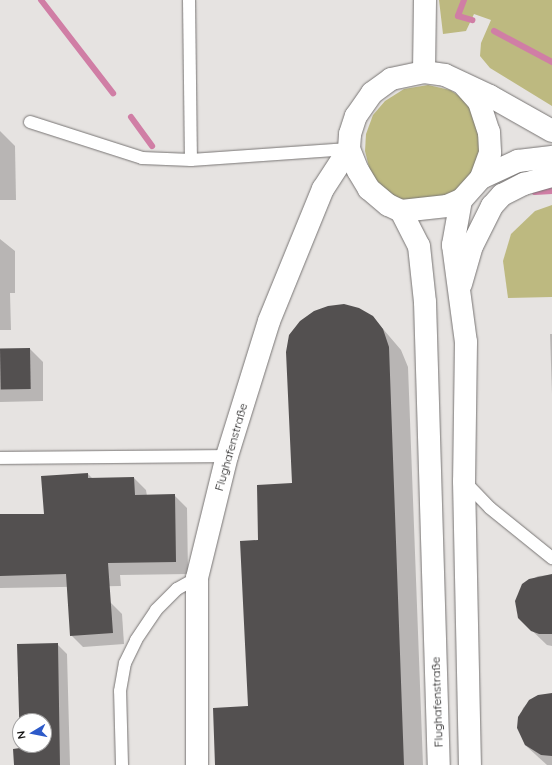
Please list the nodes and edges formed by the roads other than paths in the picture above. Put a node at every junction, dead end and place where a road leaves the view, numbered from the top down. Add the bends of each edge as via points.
1 (189, 0) edge
2 (425, 0) edge
3 (424, 72) junction
4 (463, 84) junction
5 (30, 122) dead end
6 (552, 131) edge
7 (349, 150) junction
8 (552, 157) edge
9 (191, 160) junction
10 (552, 176) edge
11 (481, 178) junction
12 (461, 200) junction
13 (401, 212) junction
14 (458, 292) junction
15 (227, 456) junction
16 (0, 458) edge
17 (464, 481) junction
18 (552, 558) edge
19 (197, 578) junction
20 (122, 765) edge
21 (197, 765) edge
22 (439, 765) edge
23 (470, 765) edge

1 - 9 lane
2 - 3 street
3 - 4 street, Flughafenstraße via 445,75
3 - 7 street, Flughafenstraße via 391,79 372,93 356,116 350,134
4 - 6 street, Flughafenstraße
4 - 11 street, Flughafenstraße via 479,102 489,132 490,153
5 - 9 lane via 142,158
7 - 9 lane
7 - 13 street, Flughafenstraße via 369,189 378,198
7 - 15 street, Flughafenstraße via 324,189 269,321
8 - 11 street, Flughafenstraße via 518,161
10 - 14 street via 524,184 502,195 492,206 472,246
11 - 12 street, Flughafenstraße
12 - 13 street, Flughafenstraße via 436,210
12 - 14 street via 453,245
13 - 22 street, Flughafenstraße via 419,246 425,302
14 - 17 street via 466,342
15 - 16 lane
15 - 19 street, Flughafenstraße
17 - 18 lane via 490,508
17 - 23 street
19 - 20 lane via 177,589 156,610 136,640 125,663 120,691
19 - 21 street, Flughafenstraße

